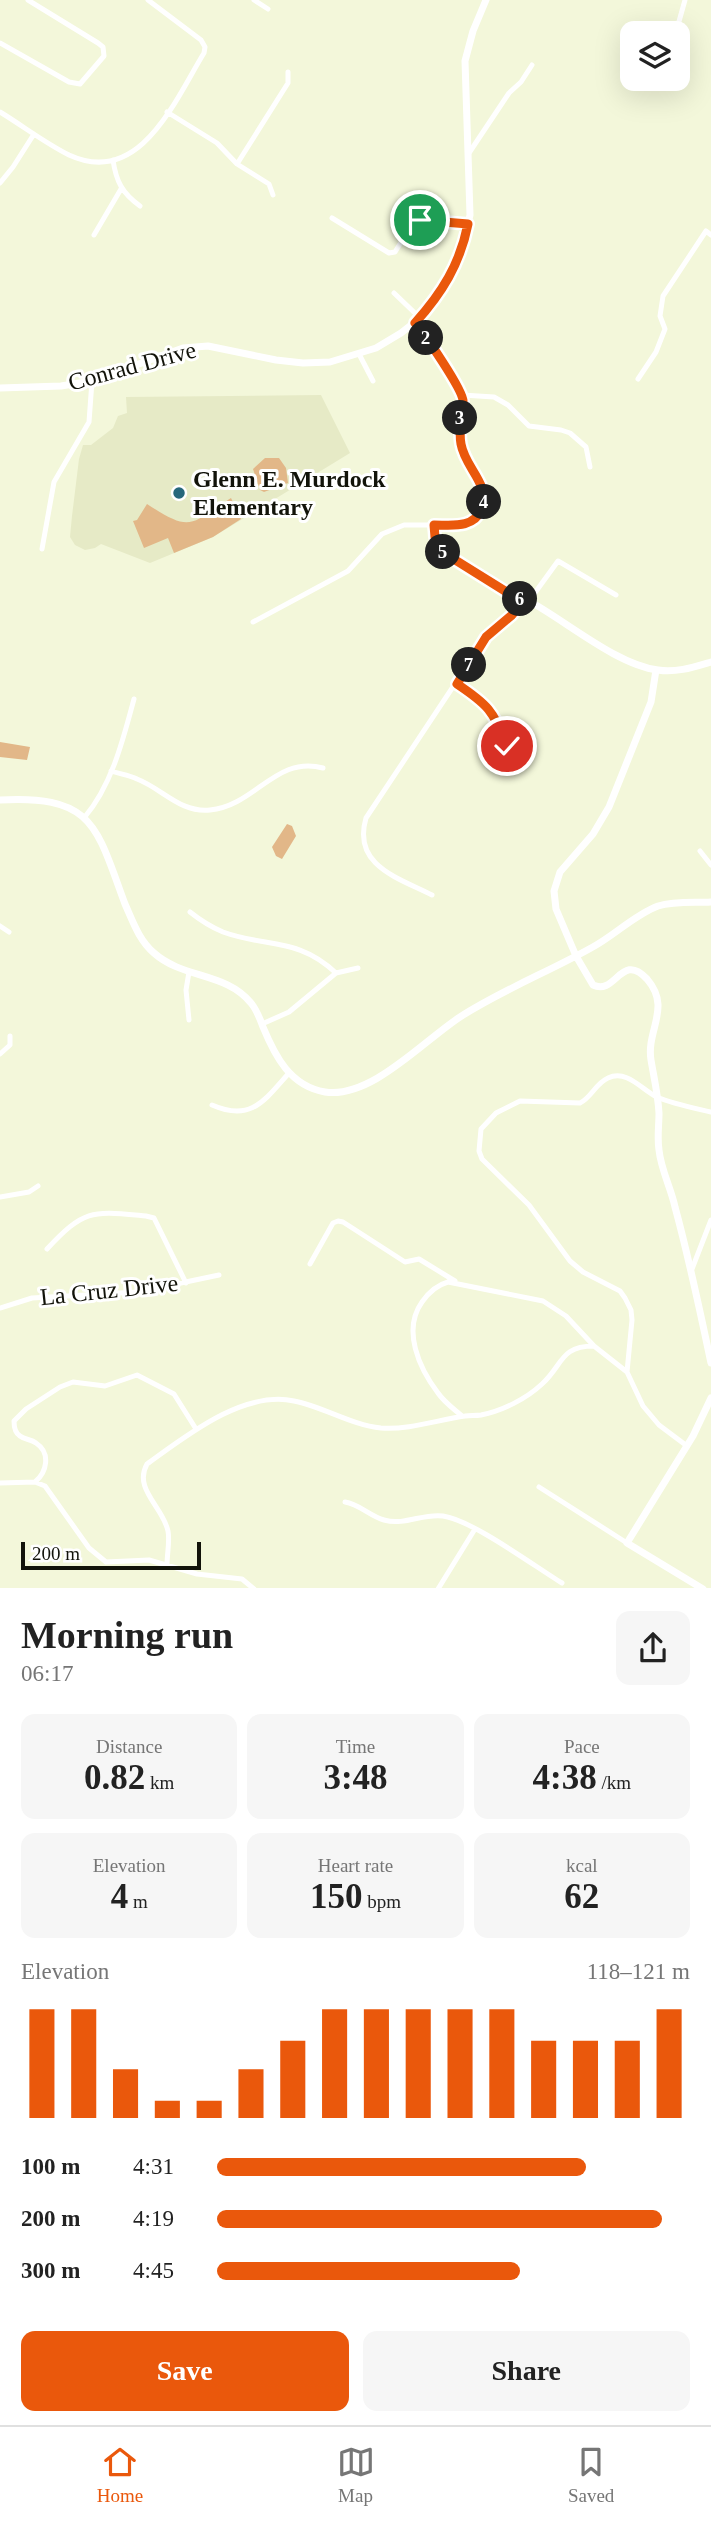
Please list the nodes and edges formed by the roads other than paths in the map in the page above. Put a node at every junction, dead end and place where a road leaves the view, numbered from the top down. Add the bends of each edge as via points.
1 (28, 0) edge
2 (148, 0) edge
3 (254, 0) edge
4 (486, 0) edge
5 (685, 0) edge
6 (268, 9) dead end
7 (679, 21) edge
8 (0, 43) edge
9 (533, 65) dead end
10 (288, 72) dead end
11 (0, 112) edge
12 (167, 112) junction
13 (34, 134) junction
14 (468, 154) junction
15 (113, 160) junction
16 (237, 164) junction
17 (0, 183) edge
18 (121, 190) junction
19 (273, 195) dead end
20 (140, 206) dead end
21 (332, 218) dead end
22 (468, 224) junction
23 (94, 235) dead end
24 (711, 235) edge
25 (394, 293) dead end
26 (417, 320) junction
27 (359, 354) junction
28 (638, 379) dead end
29 (92, 381) junction
30 (373, 381) dead end
31 (0, 388) edge
32 (462, 395) junction
33 (590, 467) dead end
34 (434, 525) junction
35 (42, 549) dead end
36 (615, 595) dead end
37 (526, 600) junction
38 (253, 622) dead end
39 (711, 662) edge
40 (656, 670) junction
41 (457, 684) junction
42 (134, 699) dead end
43 (505, 761) dead end
44 (323, 768) dead end
45 (111, 771) junction
46 (0, 800) edge
47 (84, 818) junction
48 (700, 851) dead end
49 (711, 865) edge
50 (432, 895) dead end
51 (711, 902) edge
52 (190, 912) dead end
53 (0, 926) edge
54 (9, 932) dead end
55 (576, 956) junction
56 (358, 968) dead end
57 (189, 972) junction
58 (337, 973) junction
59 (189, 1020) dead end
60 (262, 1024) junction
61 (10, 1036) dead end
62 (0, 1054) edge
63 (289, 1073) junction
64 (658, 1097) junction
65 (212, 1105) dead end
66 (711, 1112) edge
67 (38, 1186) dead end
68 (0, 1197) edge
69 (711, 1220) edge
70 (47, 1249) dead end
71 (310, 1264) dead end
72 (691, 1273) junction
73 (219, 1275) dead end
74 (186, 1283) junction
75 (458, 1283) junction
76 (0, 1308) edge
77 (594, 1346) junction
78 (711, 1363) edge
79 (627, 1372) junction
80 (711, 1398) edge
81 (462, 1416) junction
82 (196, 1430) junction
83 (687, 1446) junction
84 (35, 1482) junction
85 (0, 1483) edge
86 (539, 1487) dead end
87 (345, 1502) dead end
88 (475, 1529) junction
89 (628, 1543) junction
90 (167, 1565) junction
91 (562, 1583) dead end
92 (691, 1586) edge
93 (254, 1588) edge
94 (438, 1588) edge
95 (702, 1588) edge

1 - 8 street via 103,47 104,56 76,84
2 - 12 street via 205,47
3 - 6 street
4 - 14 street, Conrad Drive via 466,61
5 - 7 street
9 - 14 street
10 - 16 street via 288,83
11 - 13 street
12 - 15 street via 144,144
12 - 16 street via 217,143
13 - 15 street via 77,158
13 - 17 street
14 - 22 street, Conrad Drive
15 - 18 street
16 - 19 street via 269,184
18 - 20 street
18 - 23 street
21 - 22 street via 392,254 420,220
22 - 26 street, Conrad Drive via 457,263 443,290
24 - 28 street via 706,231 663,296 660,316 665,329
25 - 26 street
26 - 27 street, Conrad Drive
26 - 32 street
27 - 29 street, Conrad Drive via 303,363 220,347 183,348
27 - 30 street
29 - 31 street, Conrad Drive
29 - 35 street via 89,422 54,482
32 - 33 street via 495,397 529,426 570,433 586,447
32 - 34 street via 461,444 484,501 479,514 468,523
34 - 37 street via 444,553
34 - 38 street via 404,525 382,534 348,571
36 - 37 street via 558,561
37 - 40 street via 615,654
37 - 41 street via 486,637
39 - 40 street
40 - 55 street via 651,702 609,807 560,872 554,891 556,909
41 - 43 street via 480,699 498,720 507,746
41 - 50 street via 368,813 363,830 365,847 376,865
42 - 45 street
44 - 45 street via 300,764 240,800 202,810 176,803 139,779
45 - 47 street via 101,797
46 - 47 street via 50,800
47 - 57 street via 103,844 139,936 157,956
48 - 49 street
51 - 55 street via 657,907
52 - 58 street via 223,932 306,951
53 - 54 street
55 - 63 street via 461,1017 359,1089 325,1092
55 - 64 street via 595,987 606,987 631,970 651,985 659,1010 649,1049
56 - 58 street
57 - 59 street
57 - 60 street via 218,979 239,991 254,1006
58 - 60 street via 289,1012
60 - 63 street via 273,1052
61 - 62 street via 10,1045
63 - 65 street via 253,1109 234,1112
64 - 66 street
64 - 72 street via 659,1152
64 - 79 street via 634,1081 610,1077 580,1103 520,1101 496,1113 481,1129 478,1142 482,1159 529,1205 570,1261 620,1291 627,1301 632,1320
67 - 68 street
69 - 72 street
70 - 74 street via 66,1228 93,1212 146,1216 154,1218
71 - 75 street via 338,1221 405,1262 419,1259
72 - 78 street
73 - 74 street, La Cruz Drive
74 - 76 street, La Cruz Drive via 138,1292 32,1298
75 - 77 street via 542,1301 566,1316
75 - 81 street via 439,1285 420,1305 412,1322 413,1341 424,1370 439,1395
77 - 79 street
77 - 81 street via 574,1348 545,1382 513,1404
79 - 83 street via 643,1406
80 - 83 street
81 - 82 street via 380,1428 293,1400 273,1400 249,1403
82 - 84 street via 174,1394 137,1375 105,1385 73,1382 14,1421 19,1436 39,1444 44,1452 46,1469
82 - 90 street via 147,1464 143,1473 145,1487 168,1530
83 - 89 street
84 - 85 street
84 - 90 street via 47,1488 101,1559
86 - 89 street
87 - 88 street via 384,1520 439,1516
88 - 91 street
88 - 94 street
89 - 92 street
90 - 93 street via 242,1579
92 - 95 street

